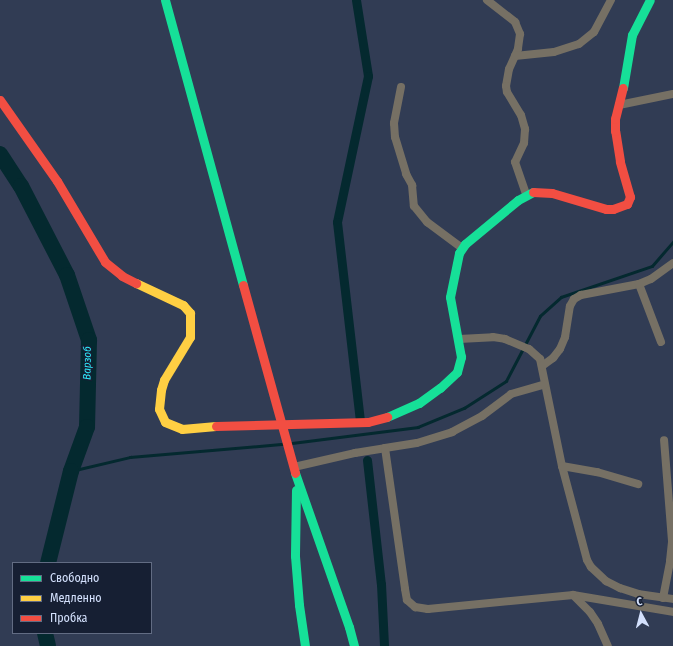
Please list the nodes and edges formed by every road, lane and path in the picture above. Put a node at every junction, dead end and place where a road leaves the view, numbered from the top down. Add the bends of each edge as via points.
1 (165, 0) edge
2 (487, 0) edge
3 (611, 0) edge
4 (647, 2) edge
5 (515, 56) junction
6 (401, 87) dead end
7 (673, 94) edge
8 (0, 100) edge
9 (619, 105) junction
10 (526, 194) junction
11 (462, 248) junction
12 (673, 262) edge
13 (639, 284) junction
14 (459, 339) junction
15 (661, 342) dead end
16 (542, 366) junction
17 (545, 384) junction
18 (283, 427) junction
19 (664, 440) dead end
20 (385, 448) junction
21 (562, 466) junction
22 (293, 467) junction
23 (638, 484) dead end
24 (573, 595) junction
25 (663, 598) junction
26 (673, 600) edge
27 (673, 612) edge
28 (305, 646) edge
29 (354, 646) edge
30 (608, 646) edge

1 - 18 main road
2 - 5 street via 505,13 519,28 520,42
3 - 5 street via 594,32 579,44 554,52
4 - 9 main road via 632,35
5 - 10 street via 509,69 506,86 525,129 524,143 514,162
6 - 11 street via 394,123 395,137 412,185 414,206 427,222
7 - 9 street
8 - 18 main road via 56,181 105,262 122,276 183,305 190,314 190,337 164,380 161,390 159,409 165,422 182,429 226,425
9 - 10 main road via 615,131 630,197 627,204 606,209 552,193
10 - 11 main road
11 - 14 main road via 450,297
12 - 13 street via 651,279
13 - 15 street
13 - 16 street via 581,295 574,299 560,349
14 - 16 street via 505,339 529,349 540,359
14 - 18 main road via 461,357 457,372 419,403 396,414 368,422
16 - 17 street
17 - 20 street via 511,394 482,416 452,432 417,443
17 - 21 street
18 - 22 main road
19 - 25 street via 672,541
20 - 22 street
20 - 24 street via 405,589 410,604 428,610
21 - 23 street via 597,472
21 - 25 street via 591,567 606,581 620,588
22 - 28 main road via 295,556
22 - 29 main road
24 - 27 street
24 - 30 street via 590,612
25 - 26 street

